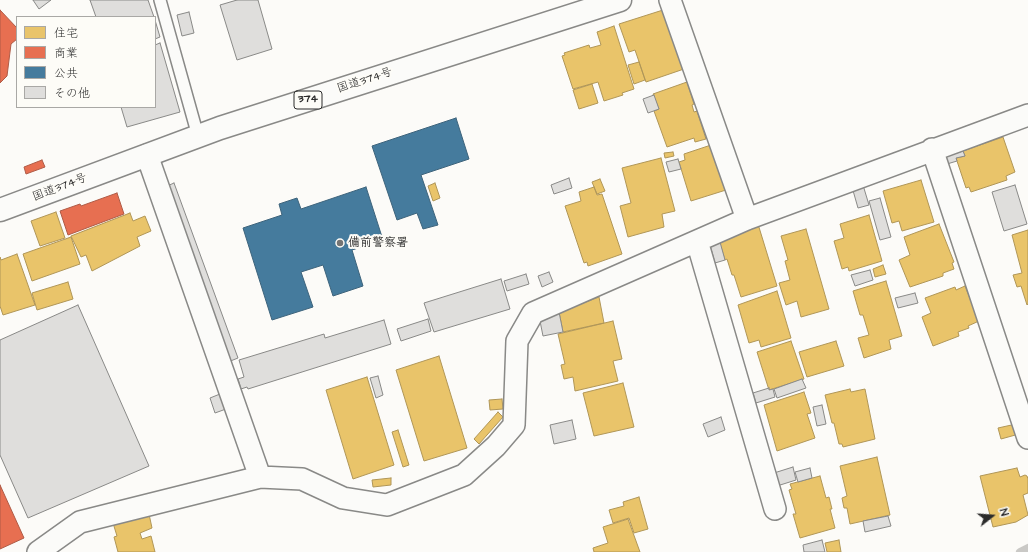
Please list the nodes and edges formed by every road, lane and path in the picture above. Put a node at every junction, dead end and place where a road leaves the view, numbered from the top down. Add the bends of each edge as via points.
1 (160, 0) edge
2 (620, 0) edge
3 (670, 0) edge
4 (1028, 115) edge
5 (198, 136) junction
6 (932, 150) junction
7 (147, 155) junction
8 (0, 210) edge
9 (747, 219) junction
10 (697, 241) junction
11 (1028, 438) edge
12 (260, 477) junction
13 (775, 509) dead end
14 (38, 552) edge

1 - 5 lane
2 - 5 highway, 国道374号 / 374
3 - 9 street
4 - 6 street
5 - 7 highway, 国道374号 / 374
6 - 9 street
6 - 11 street
7 - 8 highway, 国道374号 / 374
7 - 12 street
9 - 10 street
10 - 12 street via 533,313 517,341 514,425 496,446 464,475 387,505 343,498 302,479
10 - 13 street
12 - 14 street via 80,522

